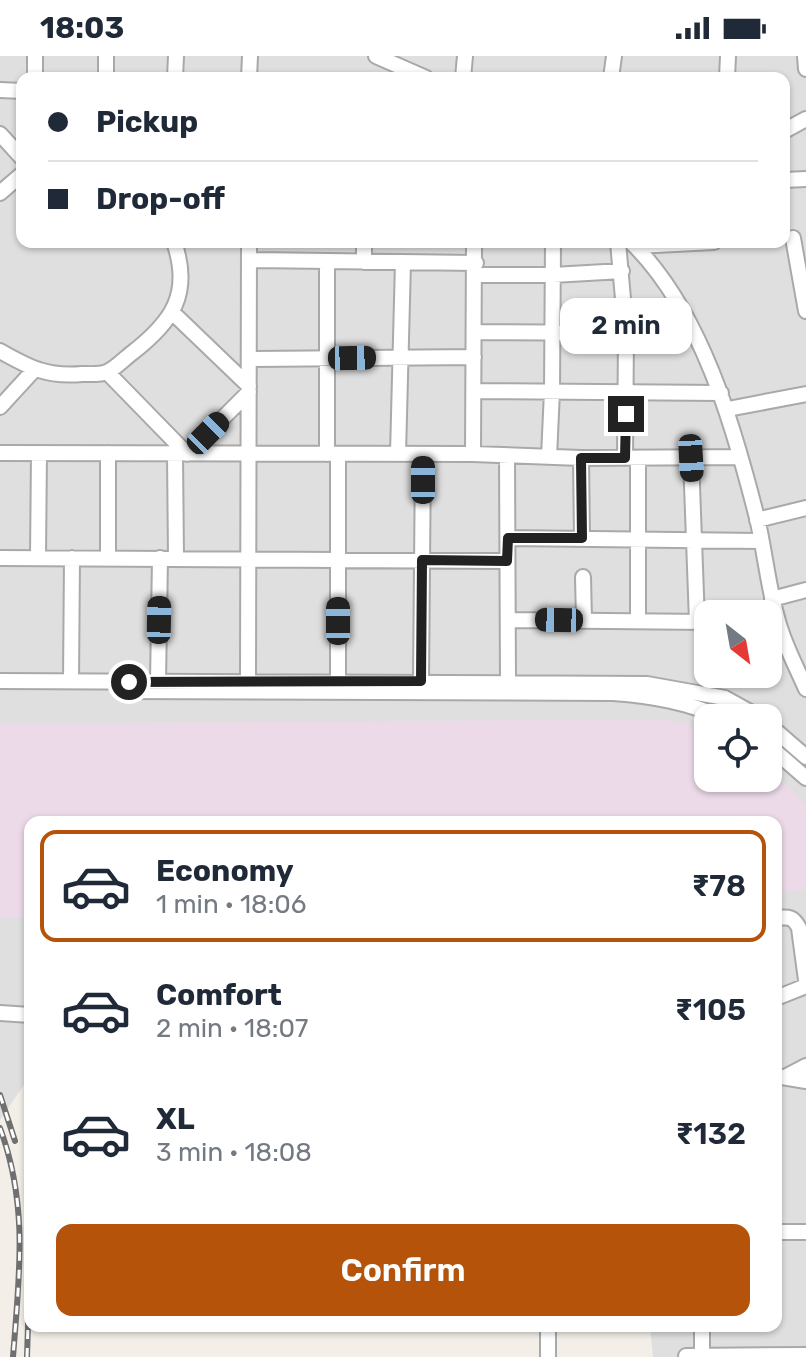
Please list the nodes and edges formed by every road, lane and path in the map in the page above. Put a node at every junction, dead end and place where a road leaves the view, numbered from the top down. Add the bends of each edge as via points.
1 (376, 56) edge
2 (805, 56) edge
3 (806, 69) edge
4 (412, 72) edge
5 (0, 134) edge
6 (16, 151) edge
7 (16, 179) edge
8 (0, 193) edge
9 (794, 239) edge
10 (176, 248) edge
11 (249, 248) edge
12 (364, 248) edge
13 (474, 248) edge
14 (553, 248) edge
15 (619, 248) edge
16 (637, 248) edge
17 (249, 260) junction
18 (327, 261) junction
19 (364, 262) junction
20 (403, 262) junction
21 (476, 269) junction
22 (622, 271) junction
23 (553, 275) junction
24 (806, 311) edge
25 (174, 314) junction
26 (691, 328) junction
27 (475, 332) junction
28 (553, 332) junction
29 (626, 333) junction
30 (0, 351) edge
31 (474, 357) junction
32 (327, 358) junction
33 (401, 358) junction
34 (249, 359) junction
35 (34, 370) junction
36 (107, 372) junction
37 (249, 389) junction
38 (474, 391) junction
39 (552, 391) junction
40 (626, 391) junction
41 (721, 393) junction
42 (806, 394) edge
43 (0, 407) edge
44 (728, 409) junction
45 (0, 453) edge
46 (39, 453) junction
47 (108, 453) junction
48 (181, 454) junction
49 (250, 454) junction
50 (333, 454) junction
51 (398, 454) junction
52 (423, 454) junction
53 (473, 454) junction
54 (507, 456) junction
55 (549, 457) junction
56 (739, 457) junction
57 (581, 458) junction
58 (632, 458) junction
59 (691, 458) junction
60 (806, 508) edge
61 (757, 520) junction
62 (508, 538) junction
63 (582, 538) junction
64 (638, 539) junction
65 (696, 539) junction
66 (760, 541) junction
67 (0, 558) edge
68 (38, 558) junction
69 (72, 558) junction
70 (108, 558) junction
71 (160, 558) junction
72 (176, 559) junction
73 (249, 559) junction
74 (338, 560) junction
75 (422, 560) junction
76 (507, 561) junction
77 (583, 577) dead end
78 (806, 590) edge
79 (772, 599) joint
80 (700, 600) edge
81 (508, 620) junction
82 (584, 620) junction
83 (638, 621) junction
84 (694, 622) edge
85 (782, 634) edge
86 (799, 654) edge
87 (0, 681) edge
88 (71, 681) junction
89 (338, 681) junction
90 (421, 681) junction
91 (158, 682) junction
92 (248, 682) junction
93 (508, 682) junction
94 (0, 689) edge
95 (806, 689) edge
96 (736, 704) edge
97 (694, 705) edge
98 (782, 736) edge
99 (782, 757) edge
100 (806, 757) edge
101 (806, 778) edge
102 (782, 918) edge
103 (806, 983) edge
104 (782, 995) edge
105 (0, 1013) edge
106 (24, 1015) edge
107 (806, 1066) edge
108 (782, 1075) edge
109 (782, 1076) edge
110 (806, 1081) edge
111 (782, 1232) edge
112 (806, 1232) edge
113 (548, 1332) edge
114 (702, 1332) edge
115 (806, 1355) edge
116 (686, 1356) edge
117 (702, 1356) edge
118 (548, 1357) edge

1 - 4 street
2 - 3 street
5 - 6 street
7 - 8 street
9 - 24 street
10 - 25 street via 180,284
11 - 17 street
12 - 19 street
13 - 21 street
14 - 23 street
15 - 22 street
16 - 26 street
17 - 18 street
17 - 34 street
18 - 19 street
18 - 32 street
19 - 20 street
20 - 21 street
20 - 33 street
21 - 23 street
21 - 27 street
22 - 23 street
22 - 29 street
23 - 28 street
25 - 36 street
25 - 37 street
26 - 29 street
26 - 41 street
27 - 28 street
27 - 31 street
28 - 29 street
28 - 39 street
29 - 40 street
30 - 35 street
31 - 33 street
31 - 38 street
32 - 33 street
32 - 34 street
32 - 50 street
33 - 51 street
34 - 37 street
35 - 36 street via 61,376
35 - 43 street
36 - 48 street
37 - 48 street
37 - 49 street
38 - 39 street
38 - 53 street
39 - 40 street
39 - 55 street
40 - 41 street
40 - 58 street
41 - 44 street
42 - 44 street
44 - 56 street
45 - 46 street
46 - 47 street
46 - 68 street
47 - 48 street
47 - 70 street
48 - 49 street
48 - 72 street
49 - 50 street
49 - 73 street
50 - 51 street
50 - 74 street
51 - 52 street
52 - 53 street
52 - 75 street
53 - 54 street
54 - 55 street
54 - 62 street
55 - 57 street
56 - 59 street
56 - 61 street
57 - 58 street
57 - 63 street
58 - 59 street
58 - 64 street
59 - 65 street
60 - 61 street
61 - 66 street
62 - 63 street
62 - 76 street
63 - 64 street
64 - 65 street
64 - 83 street
65 - 66 street
65 - 80 street
66 - 79 street
67 - 68 street
68 - 69 street
69 - 70 street
69 - 88 street
70 - 71 street
71 - 72 street
71 - 91 street
72 - 73 street
73 - 74 street
73 - 92 street
74 - 75 street
74 - 89 street
75 - 76 street
75 - 90 street
76 - 81 street
77 - 82 street
78 - 79 street
81 - 82 street
81 - 93 street
82 - 83 street
83 - 84 street
85 - 86 street
86 - 95 street
87 - 88 street
88 - 91 street
89 - 90 street
89 - 92 street
90 - 93 street
91 - 92 street
93 - 96 street via 647,684
94 - 97 street via 613,693
98 - 100 street
99 - 101 street
102 - 103 street via 795,920
103 - 104 street
105 - 106 street
107 - 108 street
109 - 110 street
111 - 112 street
113 - 118 street
114 - 117 street
115 - 117 street
116 - 117 street

